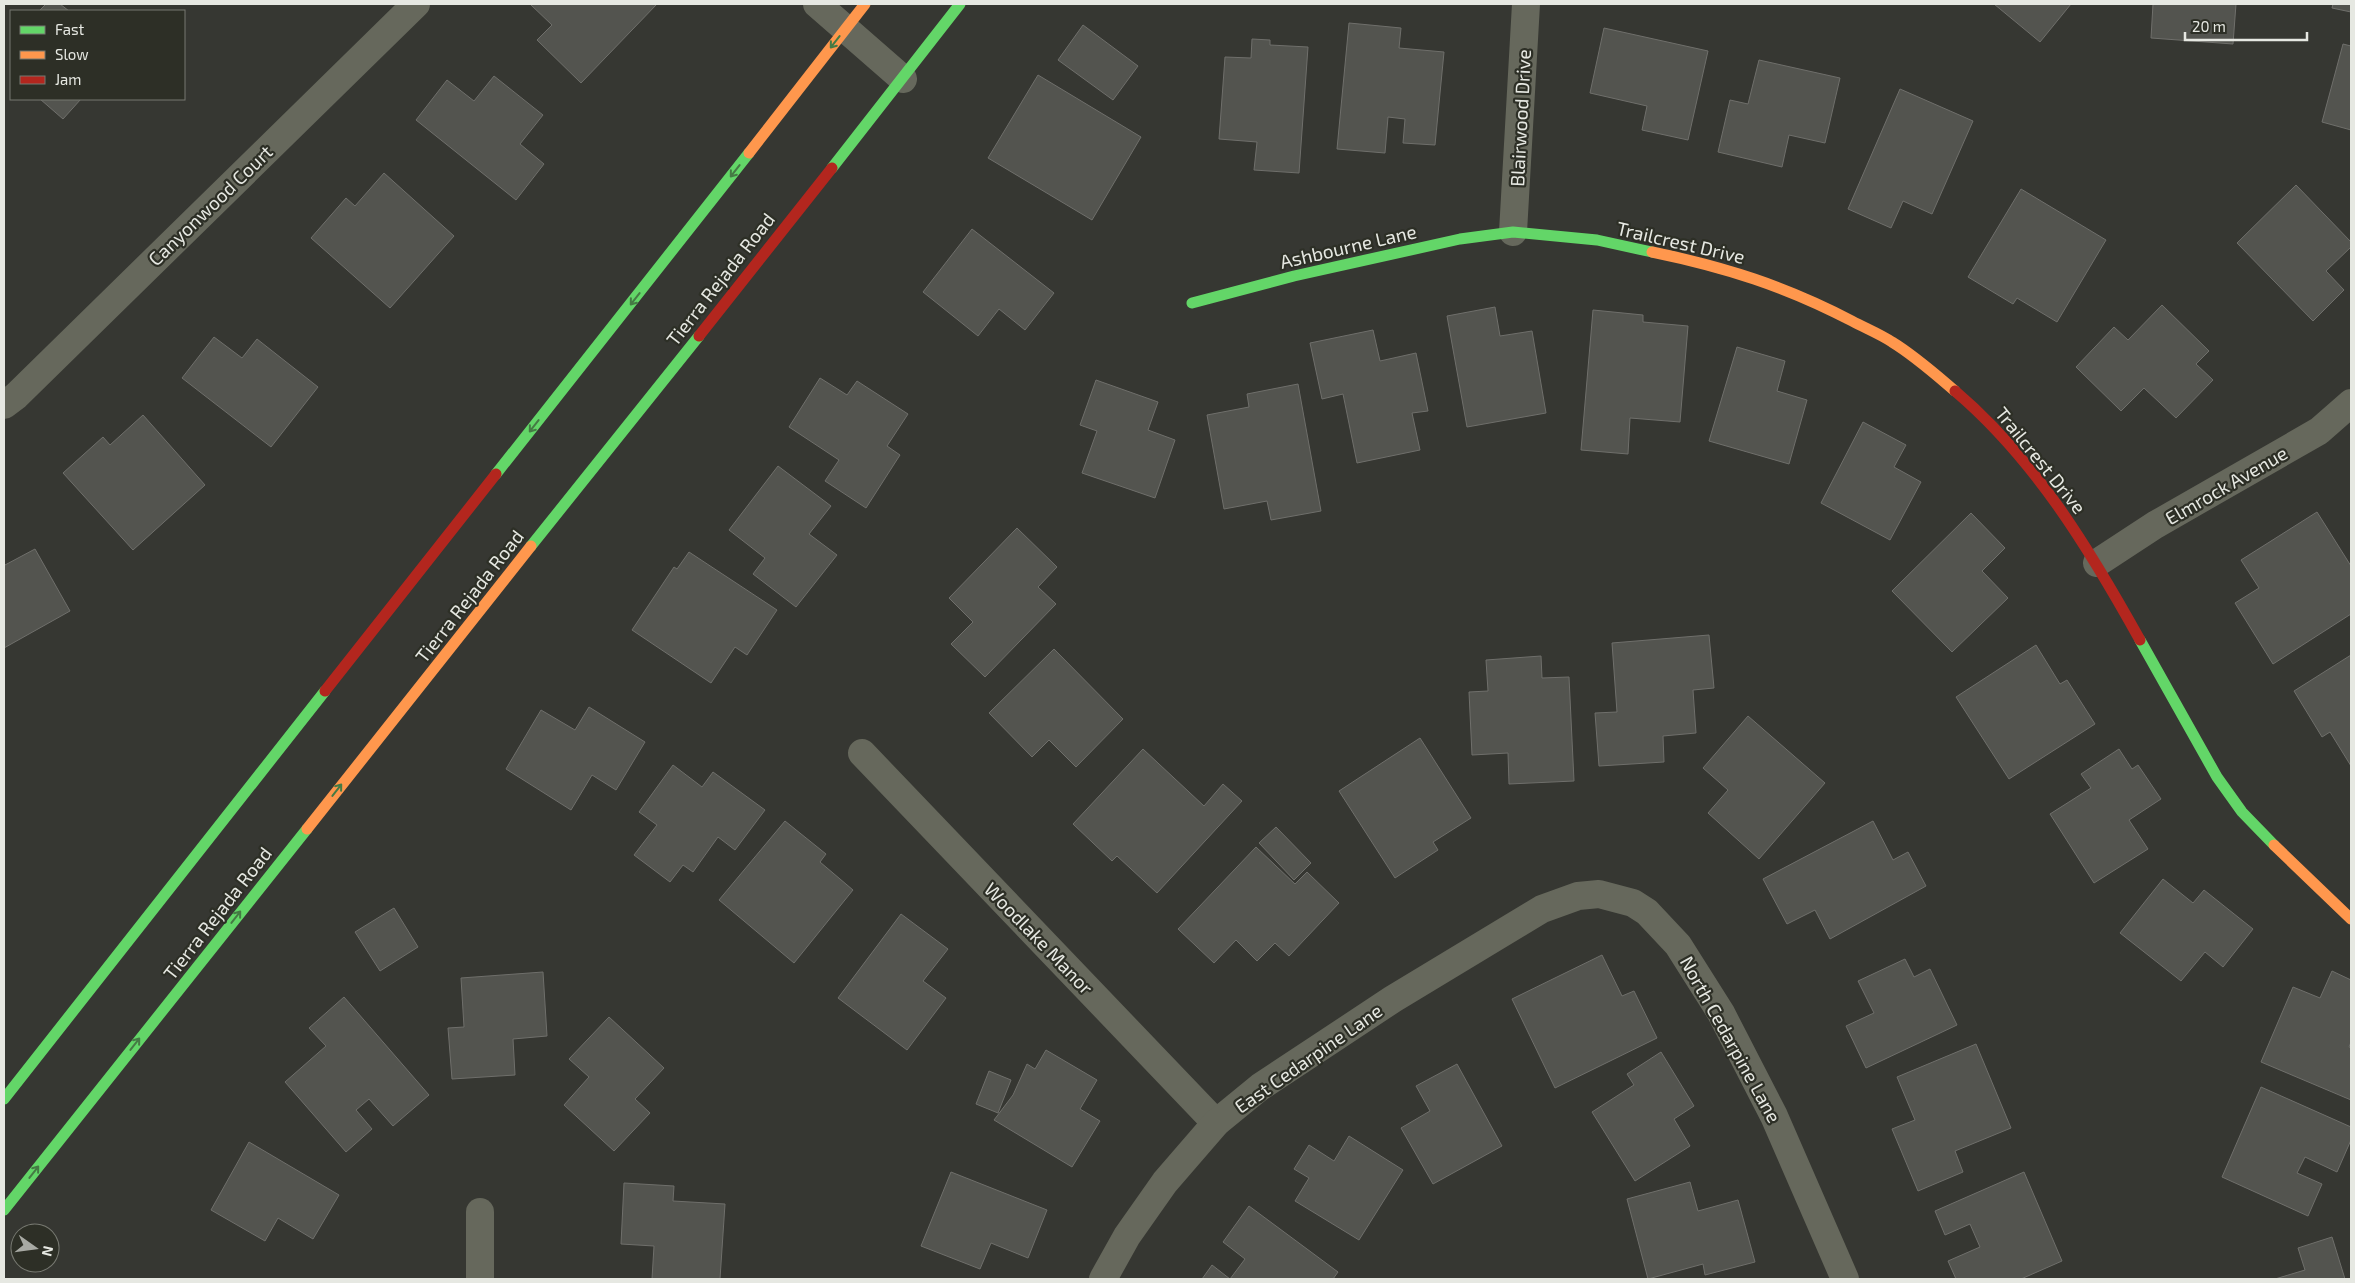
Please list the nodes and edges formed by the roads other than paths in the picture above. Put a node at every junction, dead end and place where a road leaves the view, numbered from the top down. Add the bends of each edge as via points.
1 (416, 4) edge
2 (817, 4) edge
3 (865, 4) edge
4 (960, 4) edge
5 (1526, 4) edge
6 (846, 27) junction
7 (904, 79) junction
8 (1513, 232) junction
9 (1192, 303) dead end
10 (2351, 403) edge
11 (4, 405) edge
12 (2097, 563) junction
13 (862, 752) dead end
14 (2351, 919) edge
15 (1412, 988) joint
16 (4, 1099) edge
17 (1216, 1123) junction
18 (4, 1210) edge
19 (480, 1212) dead end
20 (480, 1279) edge
21 (1103, 1279) edge
22 (1845, 1279) edge

1 - 11 street, Canyonwood Court
2 - 6 street
3 - 6 main road
4 - 7 main road, Tierra Rejada Road
5 - 8 street, Blairwood Drive
6 - 7 street
6 -> 16 main road
18 -> 7 main road, Tierra Rejada Road
8 - 9 main road, Ashbourne Lane via 1460,238
8 - 12 main road, Trailcrest Drive via 1597,240 1720,267 1814,301 1891,342 1922,363 1981,413 2034,473
10 - 12 street, Elmrock Avenue via 2319,431 2156,525
12 - 14 main road, Trailcrest Drive via 2218,777 2242,812
13 - 17 street, Woodlake Manor
15 - 17 street, East Cedarpine Lane via 1260,1086
15 - 22 street, North Cedarpine Lane via 1542,909 1578,896 1599,894 1633,903 1647,912 1678,944 1721,1013 1774,1116
17 - 21 street, East Cedarpine Lane via 1165,1182 1127,1236
19 - 20 street

